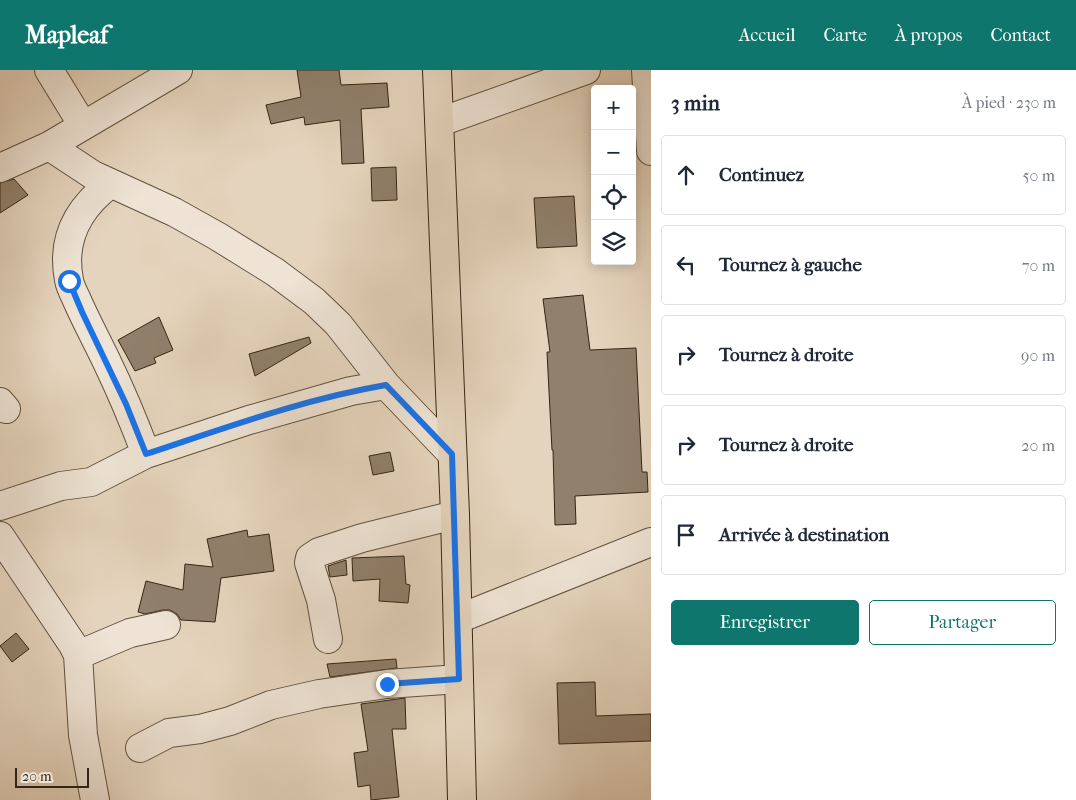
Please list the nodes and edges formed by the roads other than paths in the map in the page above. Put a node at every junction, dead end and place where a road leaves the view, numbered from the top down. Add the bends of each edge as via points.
1 (49, 70) edge
2 (178, 70) edge
3 (437, 70) edge
4 (586, 70) edge
5 (646, 70) edge
6 (440, 122) junction
7 (82, 124) junction
8 (48, 146) junction
9 (651, 151) edge
10 (0, 168) edge
11 (110, 184) junction
12 (386, 385) junction
13 (146, 454) junction
14 (452, 454) junction
15 (0, 506) edge
16 (455, 515) junction
17 (0, 536) edge
18 (651, 542) edge
19 (458, 619) junction
20 (166, 625) dead end
21 (328, 639) dead end
22 (78, 655) junction
23 (459, 679) junction
24 (140, 748) dead end
25 (95, 800) edge
26 (462, 800) edge

1 - 7 street
2 - 7 street
3 - 6 main road
4 - 6 street
5 - 9 street
6 - 14 main road
7 - 8 street
8 - 10 street
8 - 11 street
11 - 12 street via 174,212 275,272 338,324
11 - 13 street via 82,211 72,231 67,253 69,281
12 - 13 street via 351,391 249,420
12 - 14 street
13 - 15 street via 91,482 61,486
14 - 16 main road
16 - 19 main road
16 - 21 street via 362,538 310,558
17 - 22 street
18 - 19 street
19 - 23 main road
20 - 22 street via 130,633
22 - 25 street via 83,735
23 - 24 street via 387,684 319,694 271,705 200,729 169,733
23 - 26 main road

